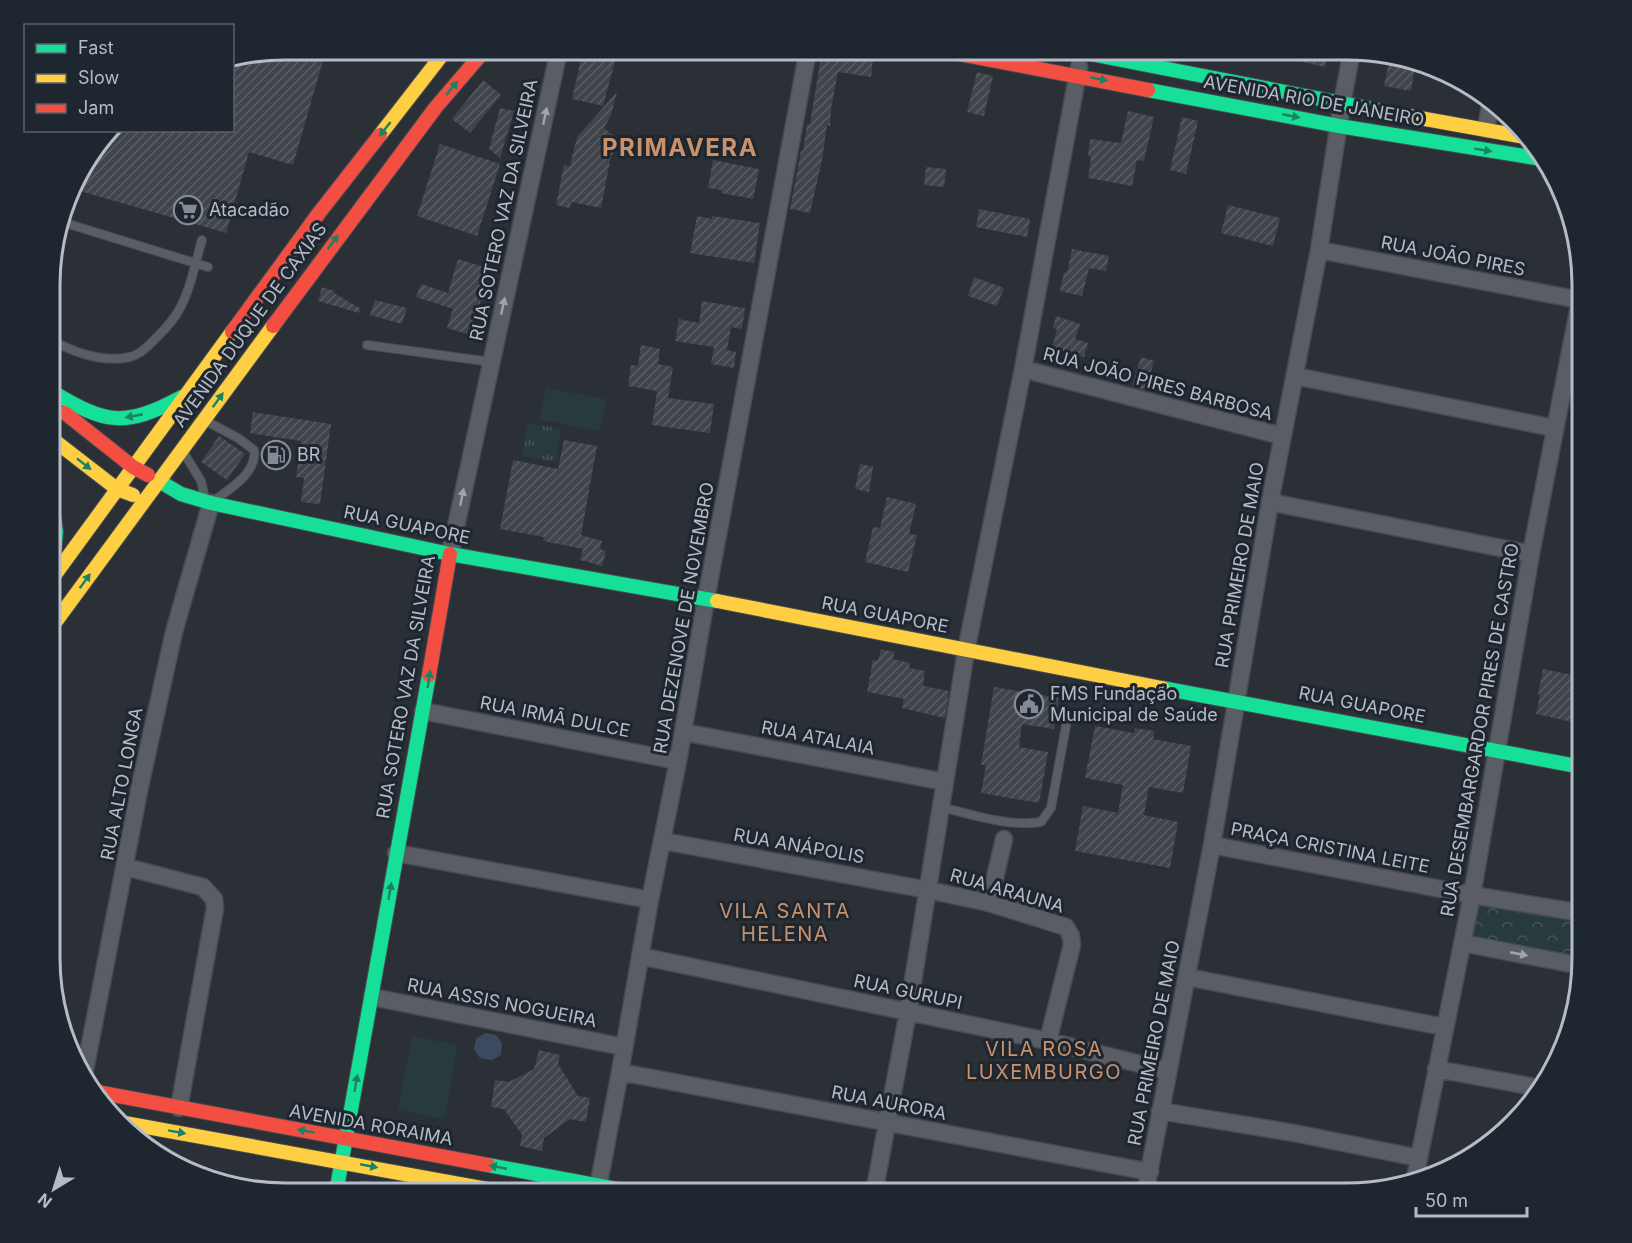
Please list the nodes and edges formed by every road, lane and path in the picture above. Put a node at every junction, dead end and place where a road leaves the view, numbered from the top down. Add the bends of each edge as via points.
1 (438, 60) edge
2 (476, 60) edge
3 (557, 60) edge
4 (806, 60) edge
5 (995, 60) edge
6 (1078, 60) edge
7 (1123, 60) edge
8 (1350, 60) edge
9 (1078, 75) junction
10 (1342, 104) junction
11 (1489, 111) edge
12 (1339, 126) junction
13 (1486, 129) junction
14 (1514, 135) edge
15 (1532, 157) edge
16 (69, 224) edge
17 (202, 240) dead end
18 (1319, 250) junction
19 (195, 263) junction
20 (208, 267) dead end
21 (1572, 293) edge
22 (60, 345) edge
23 (367, 345) dead end
24 (491, 362) junction
25 (1572, 362) edge
26 (1023, 369) junction
27 (1295, 376) junction
28 (187, 394) junction
29 (60, 397) edge
30 (60, 409) edge
31 (203, 419) junction
32 (1554, 428) junction
33 (1282, 436) junction
34 (60, 445) edge
35 (182, 449) junction
36 (133, 467) junction
37 (159, 481) junction
38 (117, 489) junction
39 (181, 494) junction
40 (144, 500) junction
41 (209, 502) junction
42 (1270, 502) junction
43 (450, 554) junction
44 (1531, 554) junction
45 (60, 568) edge
46 (706, 599) junction
47 (60, 616) edge
48 (966, 651) junction
49 (1237, 702) junction
50 (423, 711) junction
51 (1068, 715) dead end
52 (683, 732) junction
53 (1497, 751) junction
54 (678, 761) junction
55 (1572, 765) edge
56 (945, 782) junction
57 (941, 807) junction
58 (1004, 839) dead end
59 (663, 841) junction
60 (1212, 845) junction
61 (396, 853) junction
62 (126, 867) junction
63 (928, 890) junction
64 (1472, 895) junction
65 (650, 900) junction
66 (989, 903) junction
67 (1572, 911) edge
68 (1462, 943) junction
69 (640, 956) junction
70 (1572, 964) edge
71 (1187, 977) junction
72 (372, 997) junction
73 (908, 1012) junction
74 (1444, 1027) junction
75 (1048, 1041) junction
76 (624, 1047) junction
77 (86, 1064) edge
78 (1436, 1069) junction
79 (1168, 1071) junction
80 (620, 1072) junction
81 (1532, 1086) edge
82 (105, 1094) edge
83 (179, 1108) junction
84 (1160, 1111) junction
85 (887, 1123) junction
86 (134, 1125) edge
87 (346, 1138) junction
88 (1419, 1158) junction
89 (342, 1161) junction
90 (1150, 1172) junction
91 (1416, 1172) edge
92 (338, 1183) edge
93 (457, 1183) edge
94 (567, 1183) edge
95 (598, 1183) edge
96 (876, 1183) edge
97 (1147, 1183) edge

1 -> 28 street, AVENIDA DUQUE DE CAXIAS via 319,213
31 -> 2 street, AVENIDA DUQUE DE CAXIAS via 358,208
24 -> 3 street, RUA SOTERO VAZ DA SILVEIRA
4 - 46 street, RUA DEZENOVE DE NOVEMBRO
5 - 9 street, AVENIDA RIO DE JANEIRO
6 - 9 street
7 - 10 street, AVENIDA RIO DE JANEIRO
8 - 10 street, RUA PRIMEIRO DE MAIO
9 -> 12 street, AVENIDA RIO DE JANEIRO
9 - 26 street
10 - 12 street, RUA PRIMEIRO DE MAIO
10 - 13 street, AVENIDA RIO DE JANEIRO
11 - 13 street
12 -> 15 street, AVENIDA RIO DE JANEIRO
12 - 18 street, RUA PRIMEIRO DE MAIO
13 - 14 street, AVENIDA RIO DE JANEIRO
16 - 19 lane
17 - 19 lane
18 - 21 street, RUA JOÃO PIRES
18 - 27 street, RUA PRIMEIRO DE MAIO
19 - 20 lane
19 - 22 lane via 179,310 144,350 132,357 108,358
23 - 24 lane
43 -> 24 street, RUA SOTERO VAZ DA SILVEIRA
25 - 32 street, RUA DESEMBARGARDOR PIRES DE CASTRO
26 - 33 street, RUA JOÃO PIRES BARBOSA
26 - 48 street
27 - 32 street
27 - 33 street, RUA PRIMEIRO DE MAIO
28 -> 29 street via 153,412 118,419 99,417
28 - 36 street, AVENIDA DUQUE DE CAXIAS
30 - 36 street, RUA GUAPORE
31 - 35 street, AVENIDA DUQUE DE CAXIAS
31 - 41 lane via 238,438 254,450 255,458 248,473
32 - 44 street, RUA DESEMBARGARDOR PIRES DE CASTRO
33 - 42 street, RUA PRIMEIRO DE MAIO
34 -> 38 street
35 - 37 street, AVENIDA DUQUE DE CAXIAS
35 - 41 lane
36 - 37 street, RUA GUAPORE
36 - 38 street, AVENIDA DUQUE DE CAXIAS
37 - 39 street, RUA GUAPORE
37 - 40 street, AVENIDA DUQUE DE CAXIAS
38 - 40 street
38 - 45 street, AVENIDA DUQUE DE CAXIAS
39 - 40 street, RUA GUAPORE
39 - 41 street, RUA GUAPORE
47 -> 40 street, AVENIDA DUQUE DE CAXIAS
41 - 43 street, RUA GUAPORE
41 - 62 street, RUA ALTO LONGA via 174,632
42 - 44 street
42 - 49 street, RUA PRIMEIRO DE MAIO
43 - 46 street, RUA GUAPORE
50 -> 43 street, RUA SOTERO VAZ DA SILVEIRA
44 - 53 street, RUA DESEMBARGARDOR PIRES DE CASTRO
46 - 48 street, RUA GUAPORE
46 - 52 street, RUA DEZENOVE DE NOVEMBRO
48 - 49 street, RUA GUAPORE
48 - 56 street
49 - 53 street, RUA GUAPORE
49 - 60 street, RUA PRIMEIRO DE MAIO
50 - 54 street, RUA IRMÃ DULCE
50 - 61 street, RUA SOTERO VAZ DA SILVEIRA
51 - 57 lane via 1051,808 1041,822 1008,822
52 - 54 street, RUA DEZENOVE DE NOVEMBRO
52 - 56 street, RUA ATALAIA
53 - 55 street, RUA GUAPORE
53 - 64 street, RUA DESEMBARGARDOR PIRES DE CASTRO
54 - 59 street, RUA DEZENOVE DE NOVEMBRO
56 - 57 street
57 - 63 street
58 - 66 street
59 - 63 street, RUA ANÁPOLIS
59 - 65 street, RUA DEZENOVE DE NOVEMBRO
60 - 64 street, PRAÇA CRISTINA LEITE
60 - 71 street, RUA PRIMEIRO DE MAIO
61 - 65 street
72 -> 61 street, RUA SOTERO VAZ DA SILVEIRA
62 - 77 street, RUA ALTO LONGA
62 - 83 street via 203,887 214,898
63 - 66 street, RUA ARAUNA
63 - 73 street
64 - 67 street, PRAÇA CRISTINA LEITE
64 - 68 street, RUA DESEMBARGARDOR PIRES DE CASTRO
65 - 69 street, RUA DEZENOVE DE NOVEMBRO
66 - 75 street, RUA ARAUNA via 1057,923 1066,927 1071,936
68 -> 70 street
68 - 74 street, RUA DESEMBARGARDOR PIRES DE CASTRO
69 - 73 street, RUA GURUPI
69 - 76 street, RUA DEZENOVE DE NOVEMBRO
71 - 74 street
71 - 79 street, RUA PRIMEIRO DE MAIO
72 - 76 street, RUA ASSIS NOGUEIRA
87 -> 72 street, RUA SOTERO VAZ DA SILVEIRA
73 - 75 street, RUA GURUPI
73 - 85 street
74 - 78 street, RUA DESEMBARGARDOR PIRES DE CASTRO
75 - 79 street, RUA GURUPI
76 - 80 street, RUA DEZENOVE DE NOVEMBRO
78 - 81 street
78 - 88 street, RUA DESEMBARGARDOR PIRES DE CASTRO
79 - 84 street, RUA PRIMEIRO DE MAIO
80 - 85 street, RUA AURORA
80 - 95 street, RUA DEZENOVE DE NOVEMBRO
82 - 83 street, AVENIDA RORAIMA
87 -> 83 street, AVENIDA RORAIMA
84 - 88 street
84 - 90 street, RUA PRIMEIRO DE MAIO
85 - 90 street, RUA AURORA
85 - 96 street
86 -> 89 street
87 - 89 street, RUA SOTERO VAZ DA SILVEIRA
94 -> 87 street, AVENIDA RORAIMA
88 - 91 street, RUA DESEMBARGARDOR PIRES DE CASTRO
89 - 92 street, RUA SOTERO VAZ DA SILVEIRA
89 -> 93 street
90 - 97 street, RUA PRIMEIRO DE MAIO

